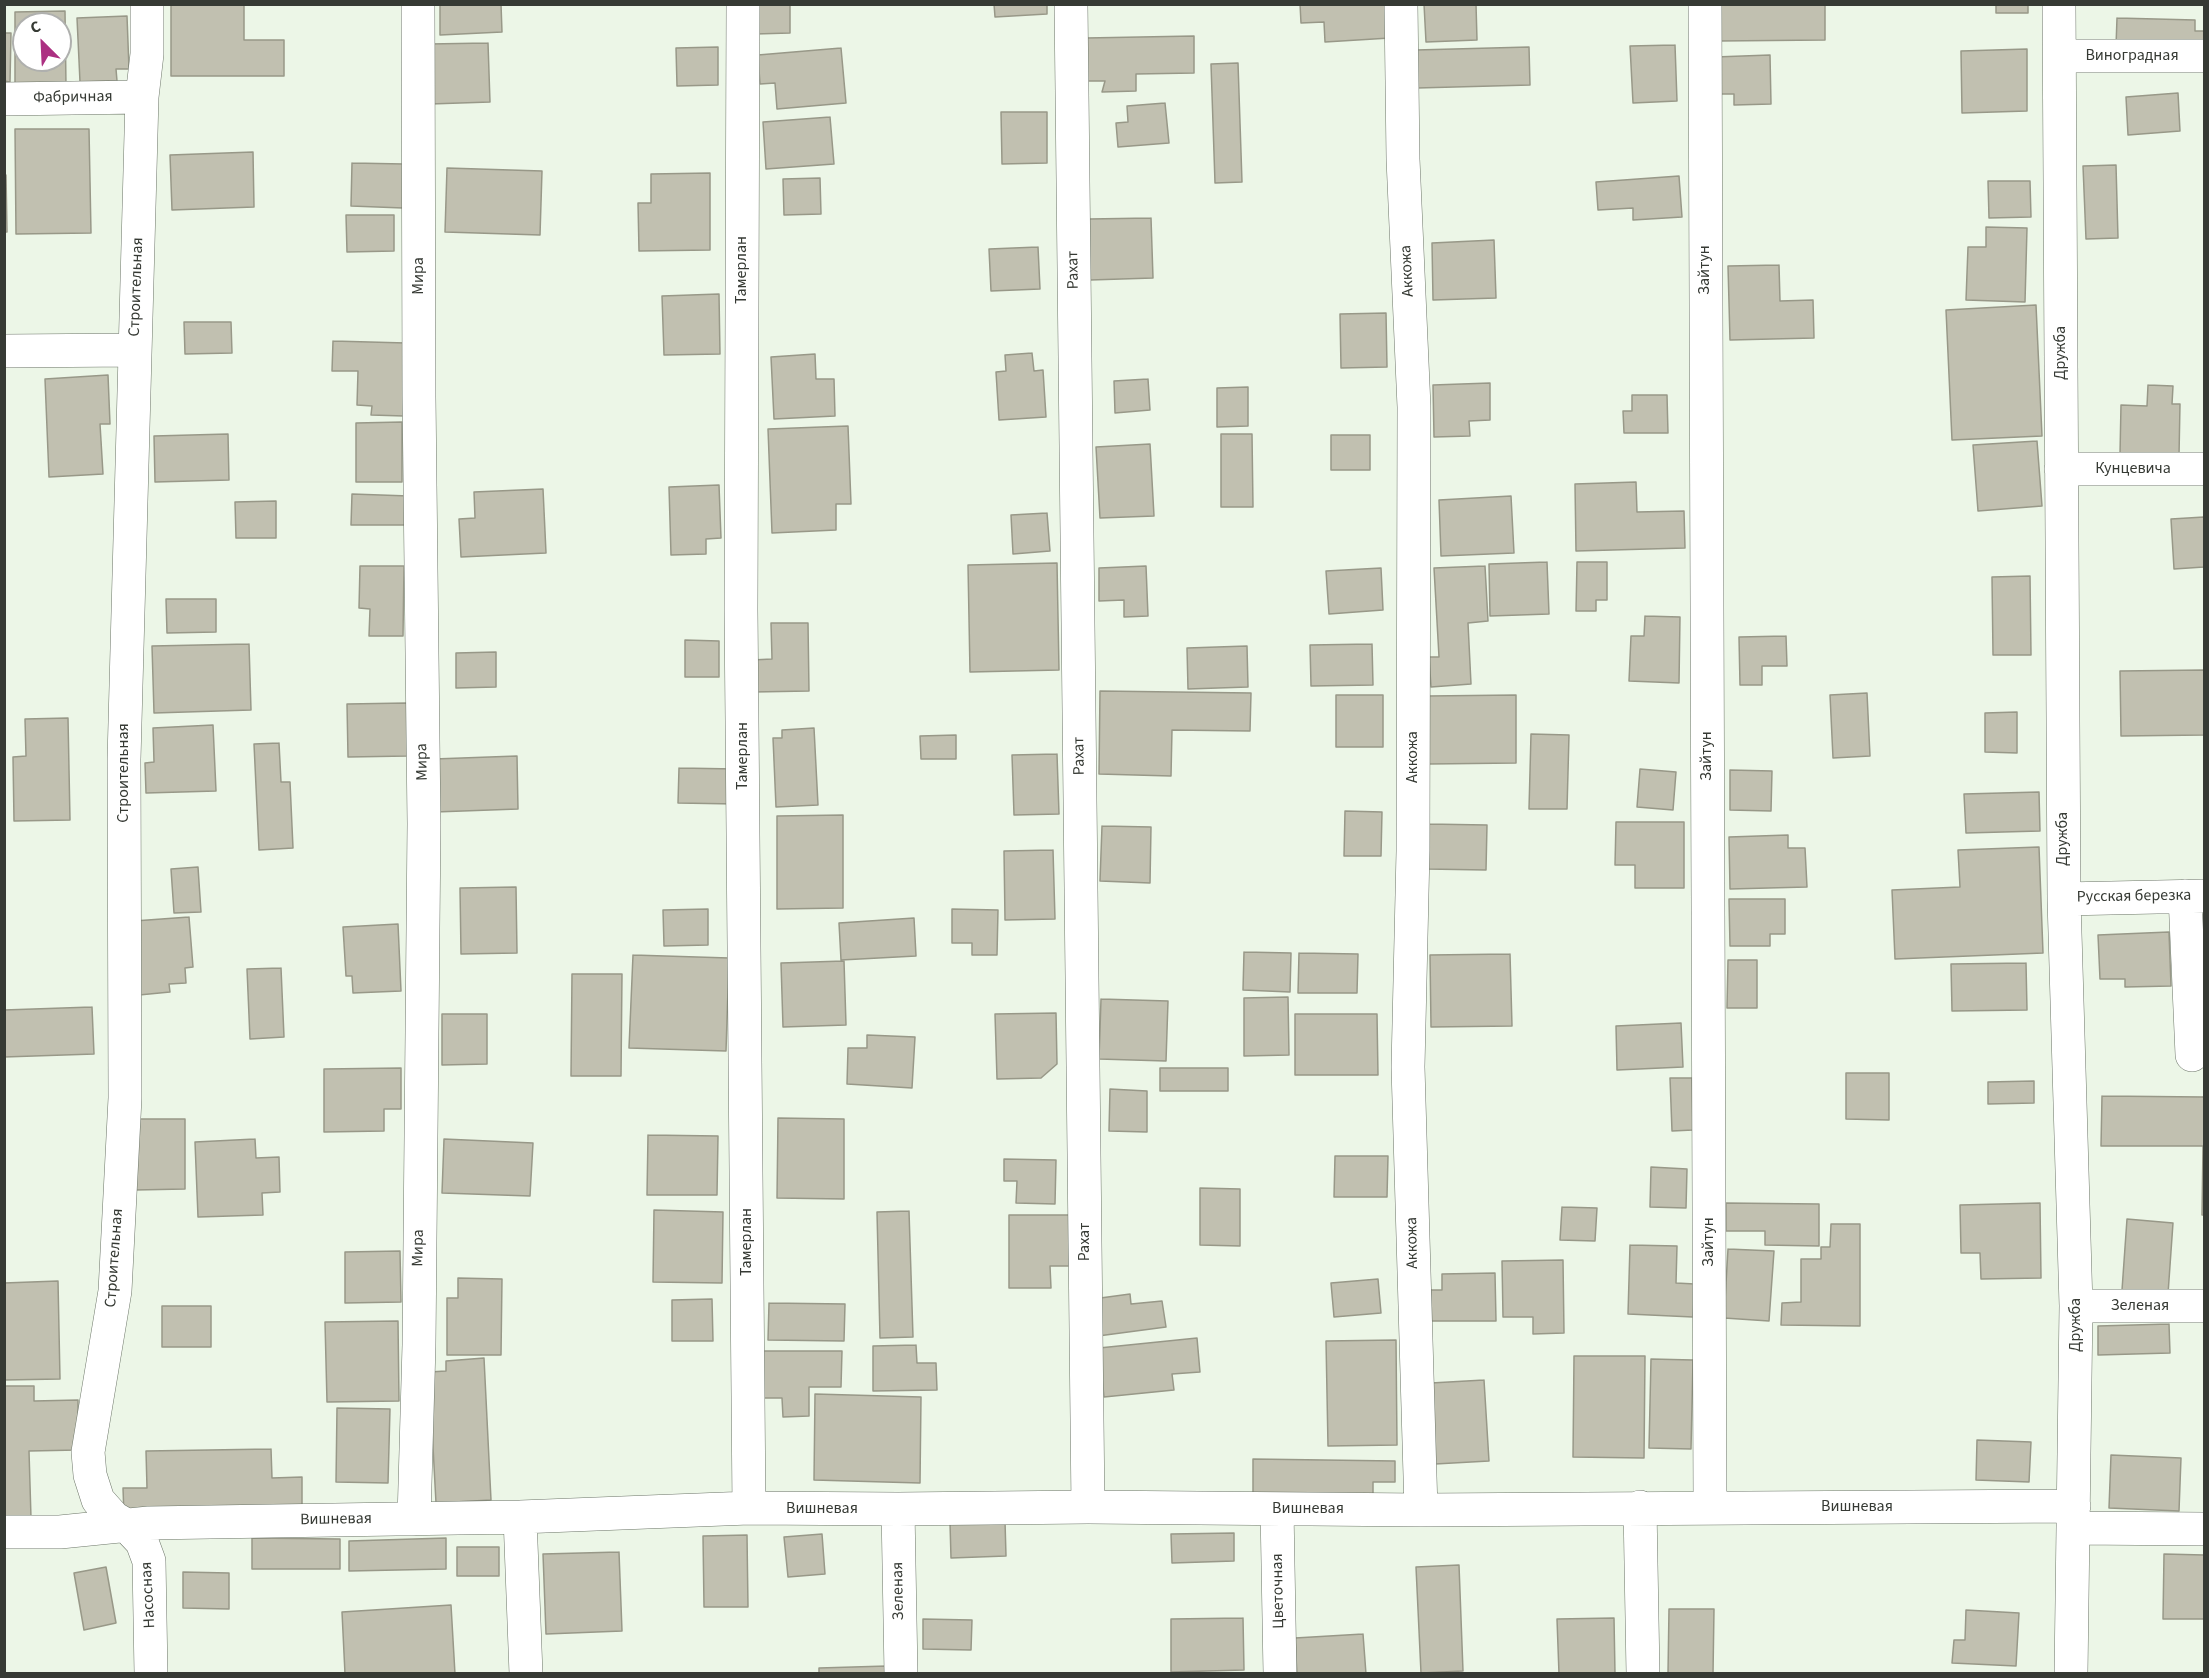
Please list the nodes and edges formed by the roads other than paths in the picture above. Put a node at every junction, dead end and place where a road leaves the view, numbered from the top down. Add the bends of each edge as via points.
1 (147, 4) edge
2 (418, 4) edge
3 (743, 4) edge
4 (1071, 4) edge
5 (1401, 4) edge
6 (1705, 4) edge
7 (2059, 4) edge
8 (2060, 56) junction
9 (2205, 56) edge
10 (142, 97) junction
11 (4, 99) edge
12 (135, 350) junction
13 (4, 351) edge
14 (2061, 469) junction
15 (2205, 469) edge
16 (2195, 896) edge
17 (2064, 899) junction
18 (2192, 1055) dead end
19 (2076, 1306) junction
20 (2205, 1306) edge
21 (1088, 1507) junction
22 (1640, 1507) junction
23 (749, 1508) junction
24 (1710, 1508) junction
25 (898, 1509) junction
26 (1277, 1509) junction
27 (1421, 1510) junction
28 (520, 1517) junction
29 (2074, 1517) junction
30 (414, 1519) junction
31 (126, 1525) junction
32 (2205, 1529) edge
33 (4, 1532) edge
34 (151, 1674) edge
35 (526, 1674) edge
36 (901, 1674) edge
37 (1280, 1674) edge
38 (1643, 1674) edge
39 (2071, 1674) edge

1 - 10 street, Строительная
2 - 30 street, Мира via 424,824
3 - 23 street, Тамерлан via 741,609
4 - 21 street, Рахат
5 - 27 street, Аккожа via 1414,407 1408,1067
6 - 24 street, Зайтун
7 - 8 street, Дружба
8 - 9 street, Виноградная
8 - 14 street, Дружба
10 - 11 street, Фабричная
10 - 12 street, Строительная
12 - 13 street
12 - 31 street, Строительная via 124,759 125,1098 115,1291 88,1452 98,1500
14 - 15 street, Кунцевича
14 - 17 street, Дружба
16 - 17 street, Русская березка
16 - 18 street
17 - 19 street, Дружба
19 - 20 street, Зеленая
19 - 29 street, Дружба
21 - 25 street, Вишневая
21 - 26 street, Вишневая
22 - 24 street, Вишневая
22 - 27 street, Вишневая
22 - 38 street
23 - 25 street, Вишневая
23 - 28 street, Вишневая
24 - 29 street, Вишневая
25 - 36 street, Зеленая
26 - 27 street, Вишневая
26 - 37 street, Цветочная
28 - 30 street, Вишневая
28 - 35 street
29 - 32 street, Вишневая
29 - 39 street, Дружба
30 - 31 street, Вишневая
31 - 33 street, Вишневая via 60,1532
31 - 34 street, Насосная via 142,1542 149,1561

